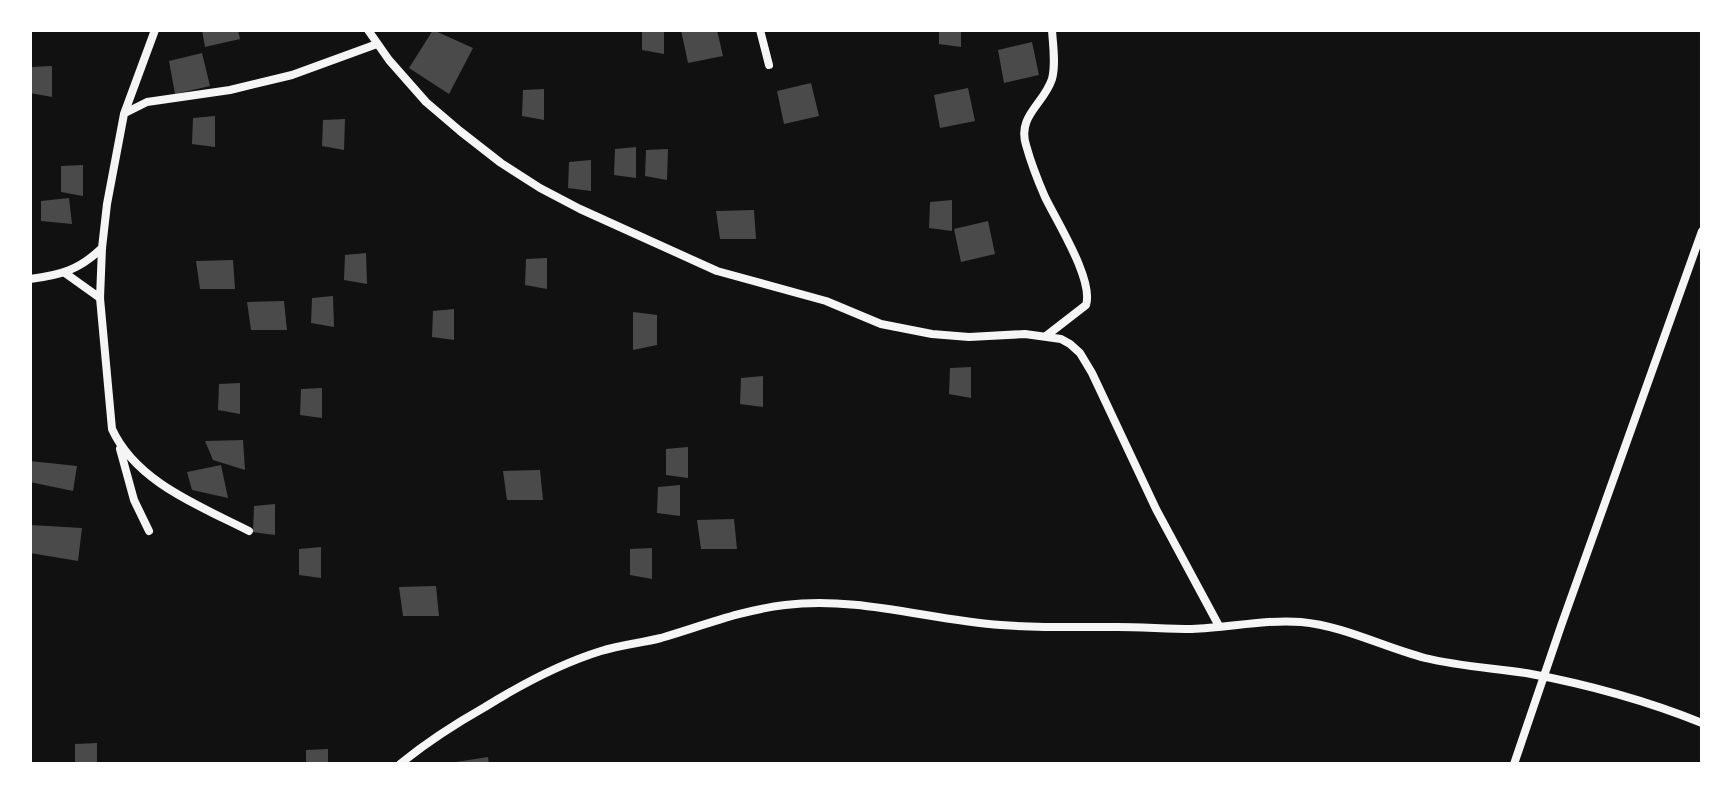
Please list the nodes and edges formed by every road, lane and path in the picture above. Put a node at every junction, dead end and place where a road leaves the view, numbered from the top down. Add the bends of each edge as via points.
1 (155, 30) edge
2 (368, 30) edge
3 (760, 30) edge
4 (1052, 30) edge
5 (377, 44) junction
6 (769, 65) dead end
7 (134, 87) junction
8 (147, 102) junction
9 (124, 114) junction
10 (1702, 231) edge
11 (102, 248) junction
12 (65, 273) junction
13 (30, 279) edge
14 (100, 298) junction
15 (1046, 336) junction
16 (118, 444) junction
17 (149, 531) dead end
18 (249, 531) dead end
19 (1219, 626) junction
20 (1543, 677) junction
21 (1702, 723) edge
22 (400, 764) edge
23 (1514, 764) edge

1 - 7 street
2 - 5 street
3 - 6 street
4 - 15 street via 1051,81 1030,112 1024,141 1083,272 1088,299
5 - 8 street via 292,75
5 - 15 street via 426,102 501,163 540,188 684,257 894,327 969,337
7 - 8 street
7 - 9 street
8 - 9 street
9 - 11 street
10 - 20 street
11 - 12 street
11 - 14 street
12 - 13 street
12 - 14 street
14 - 16 street via 112,429
15 - 19 street via 1070,344 1092,373
16 - 17 street
16 - 18 street via 146,474
19 - 20 street via 1299,622 1423,657
19 - 22 street via 1060,628 945,619 843,603 784,605 549,670 447,729
20 - 21 street via 1612,691
20 - 23 street

